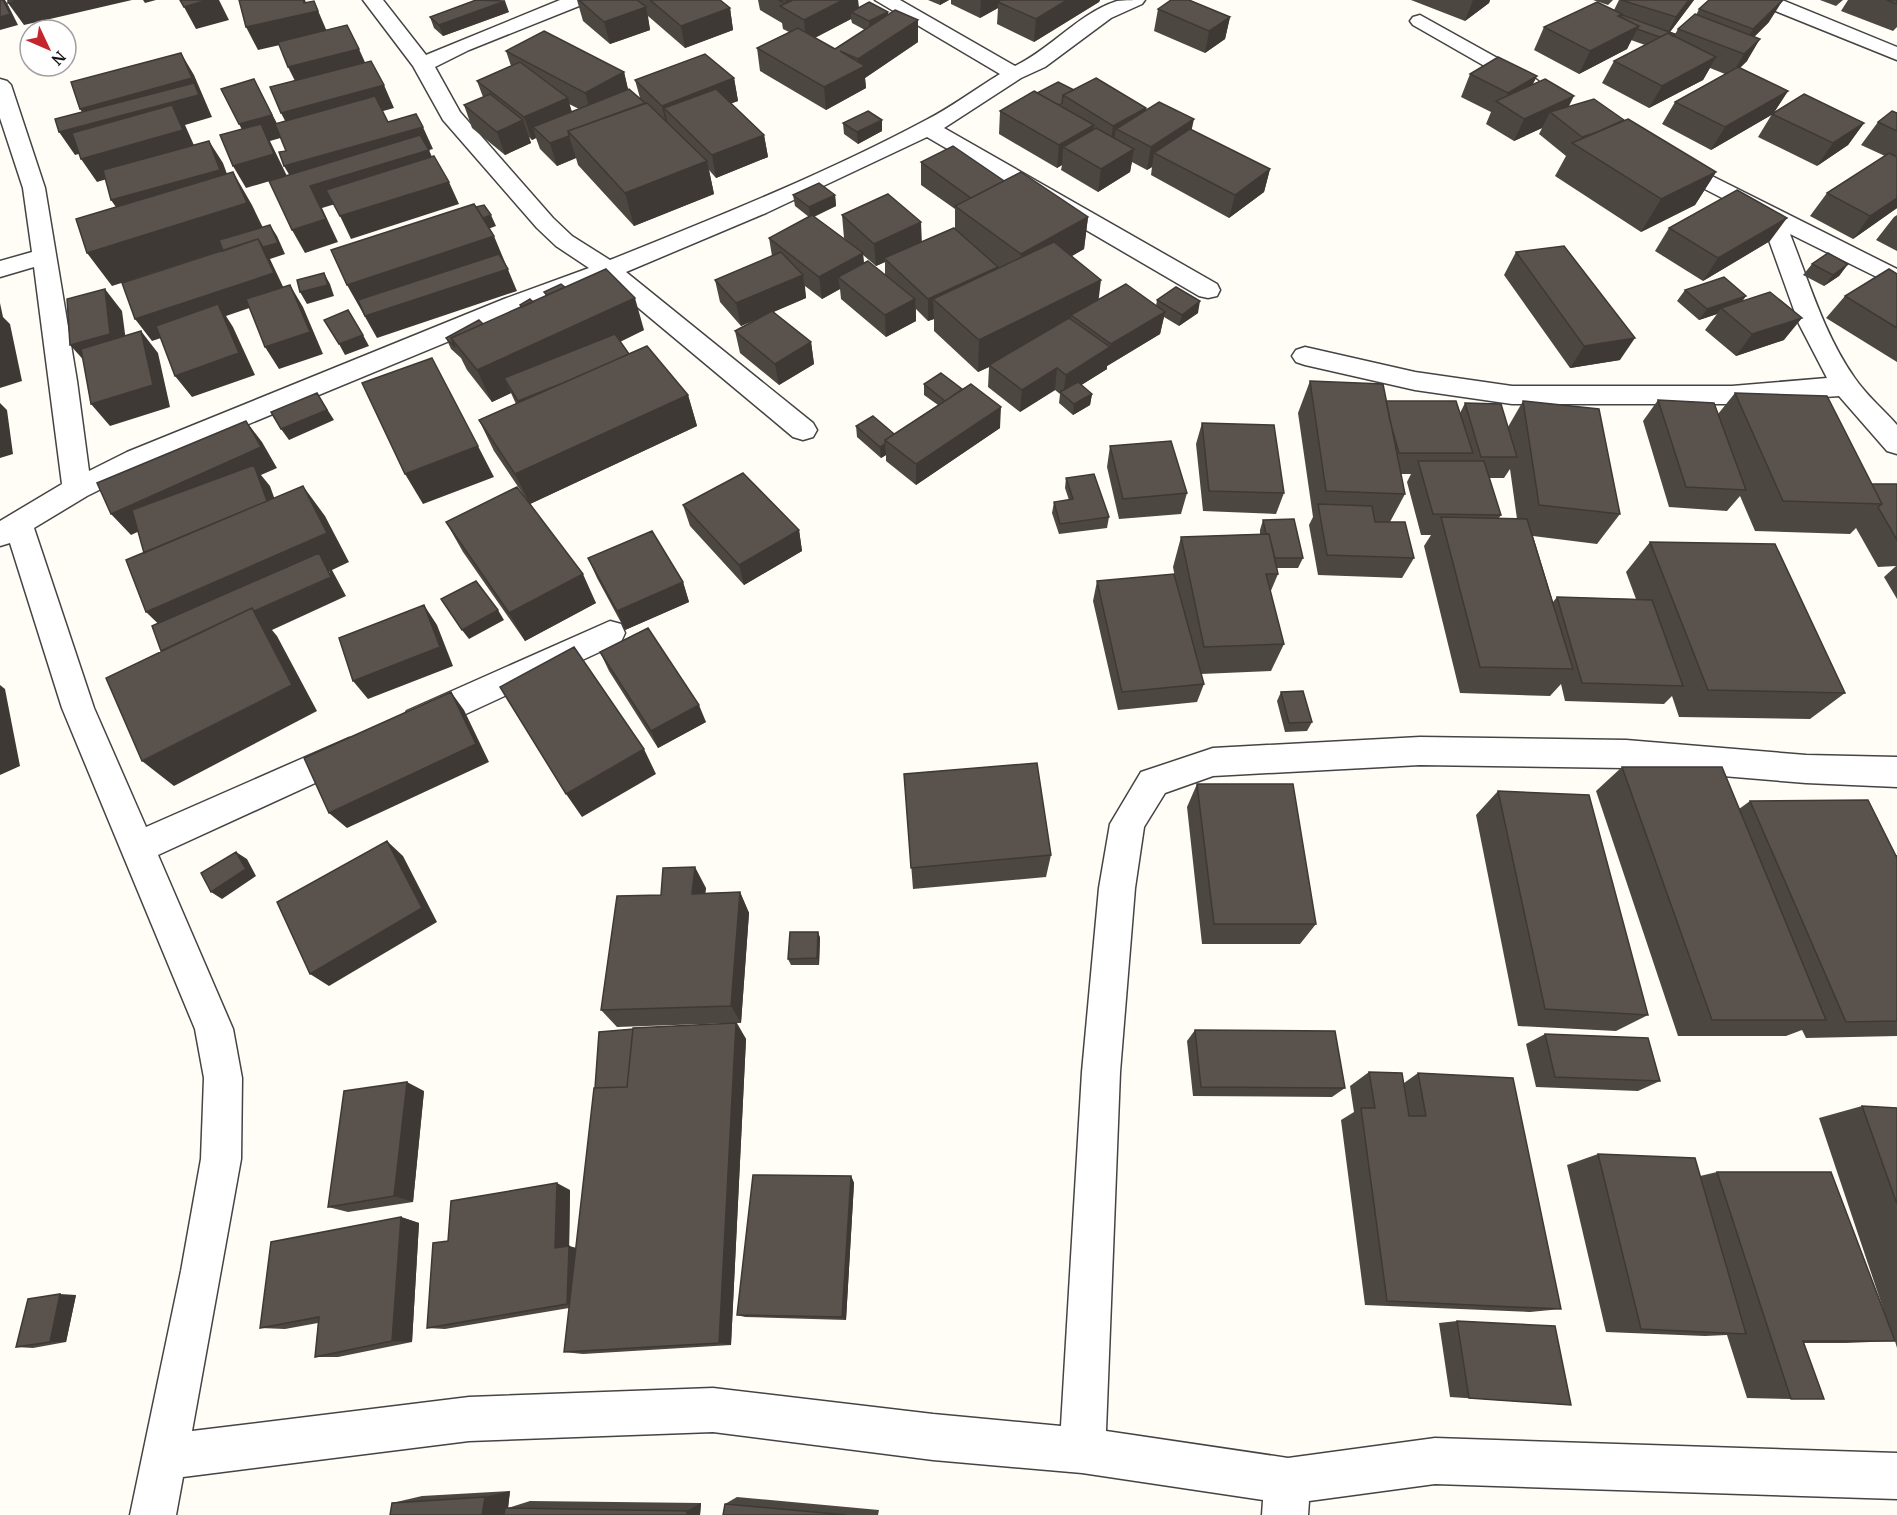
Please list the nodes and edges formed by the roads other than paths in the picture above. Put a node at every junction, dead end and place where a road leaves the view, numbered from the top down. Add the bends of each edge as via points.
1 (373, 0) edge
2 (577, 0) edge
3 (885, 0) edge
4 (1135, 0) edge
5 (1765, 0) edge
6 (1420, 21) dead end
7 (1897, 54) edge
8 (423, 65) junction
9 (1014, 75) junction
10 (0, 85) edge
11 (1545, 92) edge
12 (928, 128) junction
13 (1649, 150) edge
14 (1772, 216) junction
15 (44, 256) junction
16 (0, 268) edge
17 (608, 270) junction
18 (1897, 279) edge
19 (1208, 290) dead end
20 (1305, 356) dead end
21 (1846, 386) junction
22 (803, 430) dead end
23 (1897, 444) edge
24 (77, 489) junction
25 (9, 530) edge
26 (610, 633) dead end
27 (1897, 772) edge
28 (137, 848) junction
29 (1082, 1450) junction
30 (163, 1457) junction
31 (1897, 1476) edge
32 (1287, 1498) edge
33 (153, 1515) edge

1 - 8 street
2 - 8 street
3 - 9 street
4 - 9 street via 1104,14 1038,63
5 - 7 street
6 - 11 street
8 - 17 street via 451,115 544,223
9 - 12 street
10 - 15 street via 34,188
12 - 17 street via 768,203
12 - 19 street
13 - 14 street
14 - 18 street
14 - 21 street via 1804,308
15 - 16 street
15 - 24 street
17 - 22 street
17 - 24 street via 137,459
20 - 21 street via 1415,381 1512,395 1732,395
21 - 23 street
24 - 25 street
25 - 28 street
26 - 28 street
27 - 29 street via 1806,769 1626,754 1420,751 1214,762 1153,782 1127,824 1117,888 1101,1072
28 - 30 street via 214,1029 224,1078 221,1159
29 - 30 street via 933,1437 712,1410 469,1419
29 - 32 street
30 - 33 street
31 - 32 street via 1435,1461

